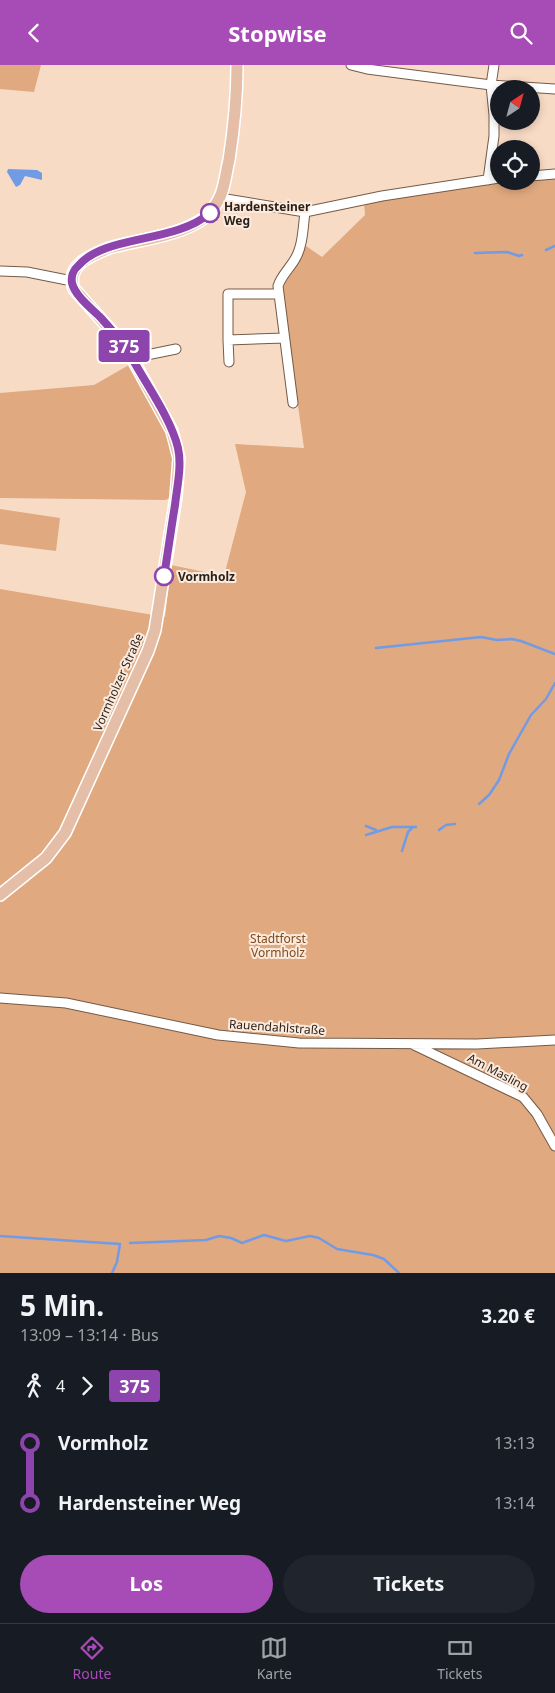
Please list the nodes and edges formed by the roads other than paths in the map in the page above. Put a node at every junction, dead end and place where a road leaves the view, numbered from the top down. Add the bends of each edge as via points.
1 (237, 65) edge
2 (351, 65) edge
3 (494, 65) edge
4 (492, 80) edge
5 (490, 85) edge
6 (540, 88) edge
7 (555, 89) edge
8 (494, 130) edge
9 (555, 174) edge
10 (540, 175) edge
11 (488, 180) joint
12 (220, 198) junction
13 (305, 212) junction
14 (0, 271) edge
15 (72, 281) junction
16 (279, 293) junction
17 (284, 338) junction
18 (228, 340) junction
19 (176, 349) dead end
20 (132, 359) junction
21 (228, 362) dead end
22 (293, 403) dead end
23 (0, 895) edge
24 (0, 998) edge
25 (555, 1040) edge
26 (409, 1043) junction
27 (555, 1146) edge

1 - 12 main road via 233,132
2 - 5 street
3 - 4 street
6 - 7 street
8 - 11 street
9 - 10 street
11 - 13 street
12 - 13 street
12 - 15 main road via 212,211 189,227 109,248 88,257 74,269
13 - 16 street via 299,250 279,281
14 - 15 street via 26,272
15 - 20 main road, Vormholzer Straße via 78,293 123,344
16 - 17 street
16 - 18 street via 228,294
17 - 18 street
17 - 22 street
18 - 21 street
19 - 20 street
20 - 23 main road, Vormholzer Straße via 172,431 179,458 155,630 65,833 46,859
24 - 26 street, Rauendahlstraße via 66,1003 255,1040
25 - 26 street, Rauendahlstraße
26 - 27 street, Am Masling via 523,1097

